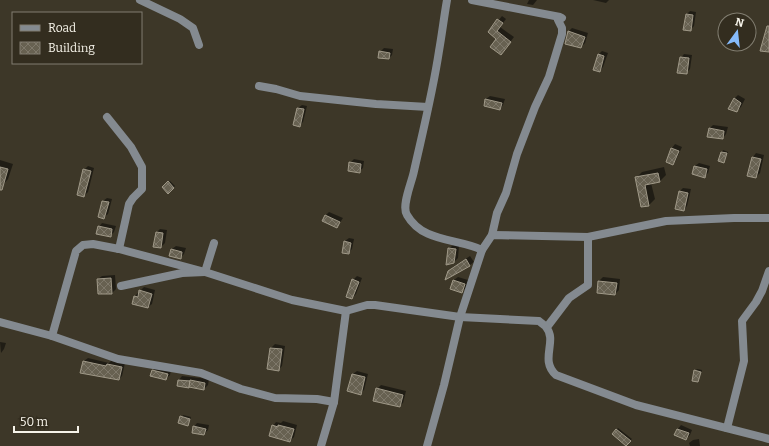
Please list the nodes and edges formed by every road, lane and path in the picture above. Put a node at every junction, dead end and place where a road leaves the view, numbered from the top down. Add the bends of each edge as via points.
1 (140, 0) edge
2 (447, 0) edge
3 (472, 0) edge
4 (198, 45) dead end
5 (259, 86) dead end
6 (428, 107) junction
7 (107, 117) dead end
8 (769, 218) edge
9 (492, 235) junction
10 (588, 237) junction
11 (214, 243) dead end
12 (119, 249) junction
13 (482, 250) junction
14 (769, 271) edge
15 (205, 272) junction
16 (121, 286) dead end
17 (346, 311) junction
18 (460, 317) junction
19 (0, 322) edge
20 (547, 327) junction
21 (52, 336) junction
22 (334, 402) junction
23 (727, 428) junction
24 (769, 439) edge
25 (321, 446) edge
26 (427, 446) edge

1 - 4 street via 193,28
2 - 6 street
3 - 9 street via 562,18 558,20 562,34 549,77 517,154
5 - 6 street via 300,96
6 - 13 street via 404,206 406,214 426,234 472,245
7 - 12 street via 131,147 142,167 142,189 129,204
8 - 10 street via 666,221
9 - 10 street
9 - 13 street
10 - 20 street via 588,285 569,298
11 - 15 street
12 - 15 street
12 - 21 street via 93,244 83,245 76,252
13 - 18 street
14 - 23 street via 762,291 742,321 744,361
15 - 16 street via 182,273
15 - 17 street via 292,300
17 - 18 street via 375,305
17 - 22 street
18 - 20 street via 539,321
18 - 26 street
19 - 21 street
20 - 23 street via 550,335 549,366 556,374 636,405
21 - 22 street via 118,359 201,373 241,389 276,398
22 - 25 street
23 - 24 street

